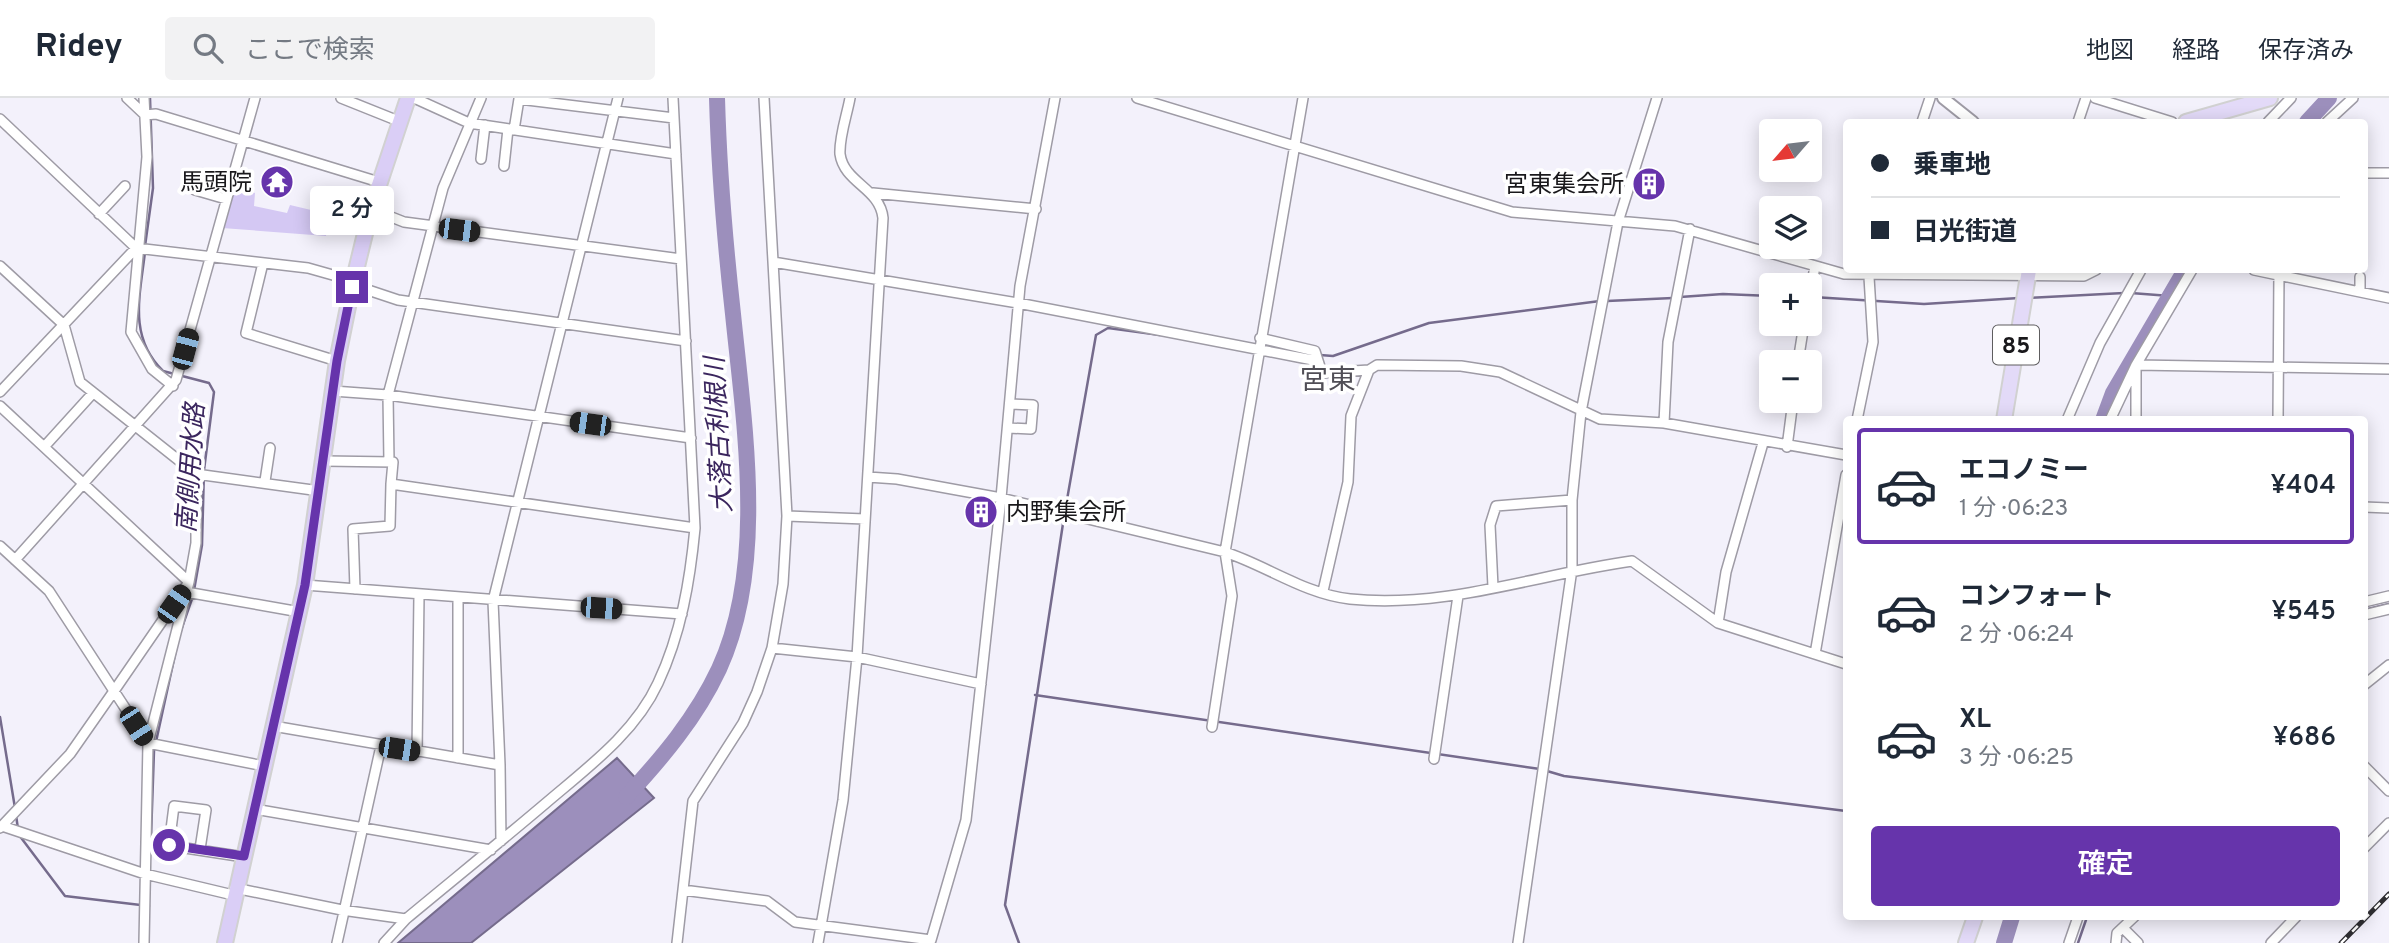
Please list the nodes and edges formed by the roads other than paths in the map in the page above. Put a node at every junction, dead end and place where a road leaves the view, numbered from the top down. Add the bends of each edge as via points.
1 (127, 98) edge
2 (144, 98) edge
3 (255, 98) edge
4 (341, 98) edge
5 (408, 98) edge
6 (414, 98) edge
7 (481, 98) edge
8 (618, 98) edge
9 (673, 98) edge
10 (764, 98) edge
11 (850, 98) edge
12 (1055, 98) edge
13 (1137, 98) edge
14 (1303, 98) edge
15 (1657, 98) edge
16 (1930, 98) edge
17 (1943, 98) edge
18 (2086, 98) edge
19 (2095, 98) edge
20 (2270, 98) edge
21 (2291, 98) edge
22 (2353, 98) edge
23 (615, 111) junction
24 (150, 115) junction
25 (674, 118) junction
26 (0, 119) edge
27 (1923, 119) edge
28 (1969, 119) edge
29 (2079, 119) edge
30 (2162, 119) edge
31 (2196, 119) edge
32 (2271, 119) edge
33 (2330, 119) edge
34 (401, 122) junction
35 (469, 123) junction
36 (485, 125) junction
37 (511, 129) junction
38 (242, 141) junction
39 (606, 144) junction
40 (1294, 147) junction
41 (676, 154) junction
42 (481, 159) dead end
43 (504, 166) dead end
44 (2368, 173) edge
45 (2389, 173) edge
46 (379, 182) junction
47 (125, 186) dead end
48 (195, 190) dead end
49 (873, 193) junction
50 (226, 199) junction
51 (371, 208) junction
52 (1036, 209) junction
53 (99, 214) junction
54 (1618, 222) junction
55 (434, 227) junction
56 (1690, 229) junction
57 (582, 246) junction
58 (142, 249) junction
59 (210, 257) junction
60 (681, 259) junction
61 (773, 262) junction
62 (263, 263) junction
63 (0, 266) edge
64 (1815, 267) junction
65 (1843, 270) edge
66 (1814, 273) edge
67 (1870, 273) edge
68 (2029, 273) edge
69 (2051, 273) edge
70 (2090, 273) edge
71 (2139, 273) edge
72 (2190, 273) edge
73 (2279, 273) edge
74 (2287, 273) edge
75 (2360, 277) dead end
76 (879, 278) junction
77 (354, 281) junction
78 (2360, 292) junction
79 (2389, 299) edge
80 (415, 302) junction
81 (1018, 303) junction
82 (562, 323) junction
83 (64, 325) junction
84 (686, 341) junction
85 (1259, 343) junction
86 (337, 361) junction
87 (2136, 365) junction
88 (2278, 367) junction
89 (2389, 369) edge
90 (1369, 370) junction
91 (176, 379) junction
92 (333, 391) junction
93 (0, 392) edge
94 (93, 393) junction
95 (388, 395) junction
96 (1010, 404) junction
97 (0, 406) edge
98 (1581, 412) junction
99 (1791, 413) edge
100 (540, 416) junction
101 (1858, 416) edge
102 (2005, 416) edge
103 (2069, 416) edge
104 (2112, 416) edge
105 (2136, 416) edge
106 (2278, 416) edge
107 (1664, 423) junction
108 (137, 426) junction
109 (1008, 428) junction
110 (691, 438) junction
111 (1763, 443) junction
112 (44, 447) junction
113 (1787, 447) junction
114 (270, 448) dead end
115 (1843, 455) edge
116 (324, 461) junction
117 (389, 462) junction
118 (202, 474) junction
119 (868, 477) junction
120 (264, 481) junction
121 (83, 484) junction
122 (391, 484) junction
123 (320, 491) junction
124 (1843, 492) edge
125 (1001, 498) junction
126 (1573, 500) junction
127 (518, 503) junction
128 (2368, 507) edge
129 (2389, 508) edge
130 (787, 516) junction
131 (865, 519) junction
132 (695, 528) junction
133 (0, 546) edge
134 (1225, 552) junction
135 (15, 560) junction
136 (1572, 569) junction
137 (305, 585) junction
138 (1493, 587) junction
139 (355, 589) junction
140 (191, 590) junction
141 (1323, 592) junction
142 (419, 595) junction
143 (1458, 596) junction
144 (2389, 596) edge
145 (458, 598) junction
146 (493, 601) junction
147 (2368, 601) edge
148 (2389, 609) edge
149 (300, 612) junction
150 (682, 614) junction
151 (2368, 614) edge
152 (1718, 623) junction
153 (772, 648) junction
154 (1815, 654) junction
155 (857, 657) junction
156 (1843, 663) edge
157 (2389, 665) edge
158 (2368, 682) edge
159 (981, 684) junction
160 (114, 691) junction
161 (273, 726) junction
162 (1212, 727) dead end
163 (153, 744) junction
164 (381, 746) junction
165 (417, 752) junction
166 (458, 758) junction
167 (1434, 759) dead end
168 (500, 765) junction
169 (264, 766) junction
170 (2368, 770) edge
171 (2389, 791) edge
172 (254, 809) junction
173 (2389, 823) edge
174 (1, 827) edge
175 (362, 827) junction
176 (501, 841) junction
177 (146, 842) junction
178 (2368, 844) edge
179 (169, 845) junction
180 (200, 849) junction
181 (491, 850) junction
182 (244, 856) junction
183 (145, 874) junction
184 (683, 890) junction
185 (234, 892) junction
186 (342, 910) junction
187 (406, 919) junction
188 (1974, 920) edge
189 (2077, 920) edge
190 (2131, 920) edge
191 (2292, 920) edge
192 (820, 924) junction
193 (2123, 928) junction
194 (144, 943) edge
195 (225, 943) edge
196 (337, 943) edge
197 (384, 943) edge
198 (677, 943) edge
199 (818, 943) edge
200 (1518, 943) edge
201 (1966, 943) edge
202 (2068, 943) edge
203 (2116, 943) edge
204 (2138, 943) edge
205 (2271, 943) edge

1 - 24 street
2 - 24 street
3 - 38 street
4 - 34 street
5 - 34 highway
6 - 35 street
7 - 35 street
8 - 23 street
9 - 25 street
10 - 61 street
11 - 49 street via 840,154 849,174
12 - 52 street
13 - 40 street
14 - 40 street
15 - 54 street
16 - 27 street
17 - 28 street
18 - 29 street
19 - 30 street
20 - 31 main road
21 - 32 street
22 - 33 street
23 - 25 street
23 - 37 street via 519,99
23 - 39 street
24 - 38 street
24 - 58 street
25 - 41 street
26 - 53 street
34 - 46 highway
35 - 36 street
35 - 55 street via 450,168
36 - 37 street
36 - 42 street
37 - 39 street
37 - 43 street
38 - 46 street
38 - 50 street
39 - 41 street
39 - 57 street
40 - 54 street via 1513,212
40 - 85 street
41 - 60 street
44 - 45 street
46 - 51 highway
47 - 53 street
48 - 50 street
49 - 52 street
49 - 76 street via 883,218
50 - 59 street
51 - 55 street via 404,222
51 - 77 highway
52 - 81 street
53 - 58 street
54 - 56 street
54 - 98 street
55 - 57 street
55 - 80 street
56 - 64 street
56 - 107 street via 1668,342
57 - 60 street
57 - 82 street
58 - 59 street
58 - 83 street
58 - 91 street via 131,332 152,369
59 - 62 street
59 - 91 street
60 - 84 street
61 - 76 street
61 - 130 street
62 - 77 street via 308,268
62 - 86 street via 246,333
63 - 83 street
64 - 65 street
64 - 66 street
67 - 101 street via 1873,342
68 - 102 main road, 85
69 - 70 street
71 - 103 street via 2100,343
72 - 87 street
73 - 88 street
74 - 78 street
75 - 78 street
76 - 81 street
76 - 119 street
77 - 80 street via 398,300
77 - 86 highway
78 - 79 street
80 - 82 street
80 - 95 street
81 - 85 street
81 - 96 street
82 - 84 street
82 - 100 street
83 - 93 street
83 - 94 street via 80,382
84 - 110 street
85 - 90 street via 1315,351 1322,373
85 - 134 street
86 - 92 highway
87 - 88 street
87 - 104 street
87 - 105 street
88 - 89 street
88 - 106 street
90 - 98 street via 1377,365 1461,366 1500,372
90 - 141 street via 1351,416 1348,482
91 - 108 street
92 - 95 street
92 - 116 highway
94 - 108 street
94 - 112 street
95 - 100 street
95 - 117 street
96 - 109 street
96 - 109 street via 1033,405 1031,429
97 - 112 street
98 - 107 street via 1600,419
98 - 126 street
99 - 113 street
100 - 110 street
100 - 127 street
107 - 111 street
108 - 118 street
108 - 121 street
109 - 125 street
110 - 132 street
111 - 113 street
111 - 152 street via 1726,572
112 - 121 street
113 - 115 street
114 - 120 street
116 - 117 street
116 - 123 highway
117 - 122 street via 393,462
118 - 120 street
118 - 140 street
119 - 125 street
119 - 131 street
120 - 123 street
121 - 135 street
121 - 140 street
122 - 127 street
122 - 139 street via 390,526 353,529
123 - 137 highway
124 - 154 street
125 - 134 street
125 - 159 street
126 - 136 street
126 - 138 street via 1496,506 1490,525
127 - 132 street
127 - 146 street
128 - 129 street
130 - 131 street
130 - 153 street via 783,584
131 - 155 street
132 - 150 street
133 - 135 street
134 - 141 street
134 - 162 street via 1232,596
135 - 160 street via 49,590
136 - 138 street
136 - 152 street via 1632,561
136 - 200 street
137 - 139 street
137 - 149 highway
138 - 143 street
139 - 142 street
140 - 149 street
140 - 160 street
140 - 163 street
141 - 143 street via 1392,600
142 - 145 street
142 - 165 street
143 - 167 street
144 - 147 street
145 - 146 street
145 - 166 street
146 - 150 street
146 - 168 street
148 - 151 street
149 - 161 highway
150 - 176 street via 658,684 642,710 607,751
152 - 154 street
153 - 155 street
153 - 184 street via 743,723 693,801
154 - 156 street
155 - 159 street
155 - 192 street via 843,800
157 - 158 street
159 - 192 street via 966,820 931,940
160 - 163 street
160 - 174 street via 70,754
161 - 164 street
161 - 169 highway
163 - 169 street
163 - 177 street
164 - 165 street
164 - 175 street
165 - 166 street
166 - 168 street
168 - 176 street
169 - 172 highway
170 - 171 street
172 - 175 street
172 - 182 highway
173 - 178 street
174 - 183 street
175 - 181 street
175 - 186 street
176 - 181 street
177 - 179 street
177 - 183 street
179 - 180 street
179 - 180 street via 174,806 206,810
180 - 182 street
181 - 187 street
182 - 185 highway
183 - 185 street
183 - 194 street
184 - 192 street via 767,901 795,922
184 - 198 street
185 - 186 street
185 - 195 highway
186 - 187 street
186 - 196 street
187 - 197 street
188 - 201 main road
189 - 202 street
190 - 193 street
191 - 205 street
192 - 199 street
193 - 203 street
193 - 204 street

